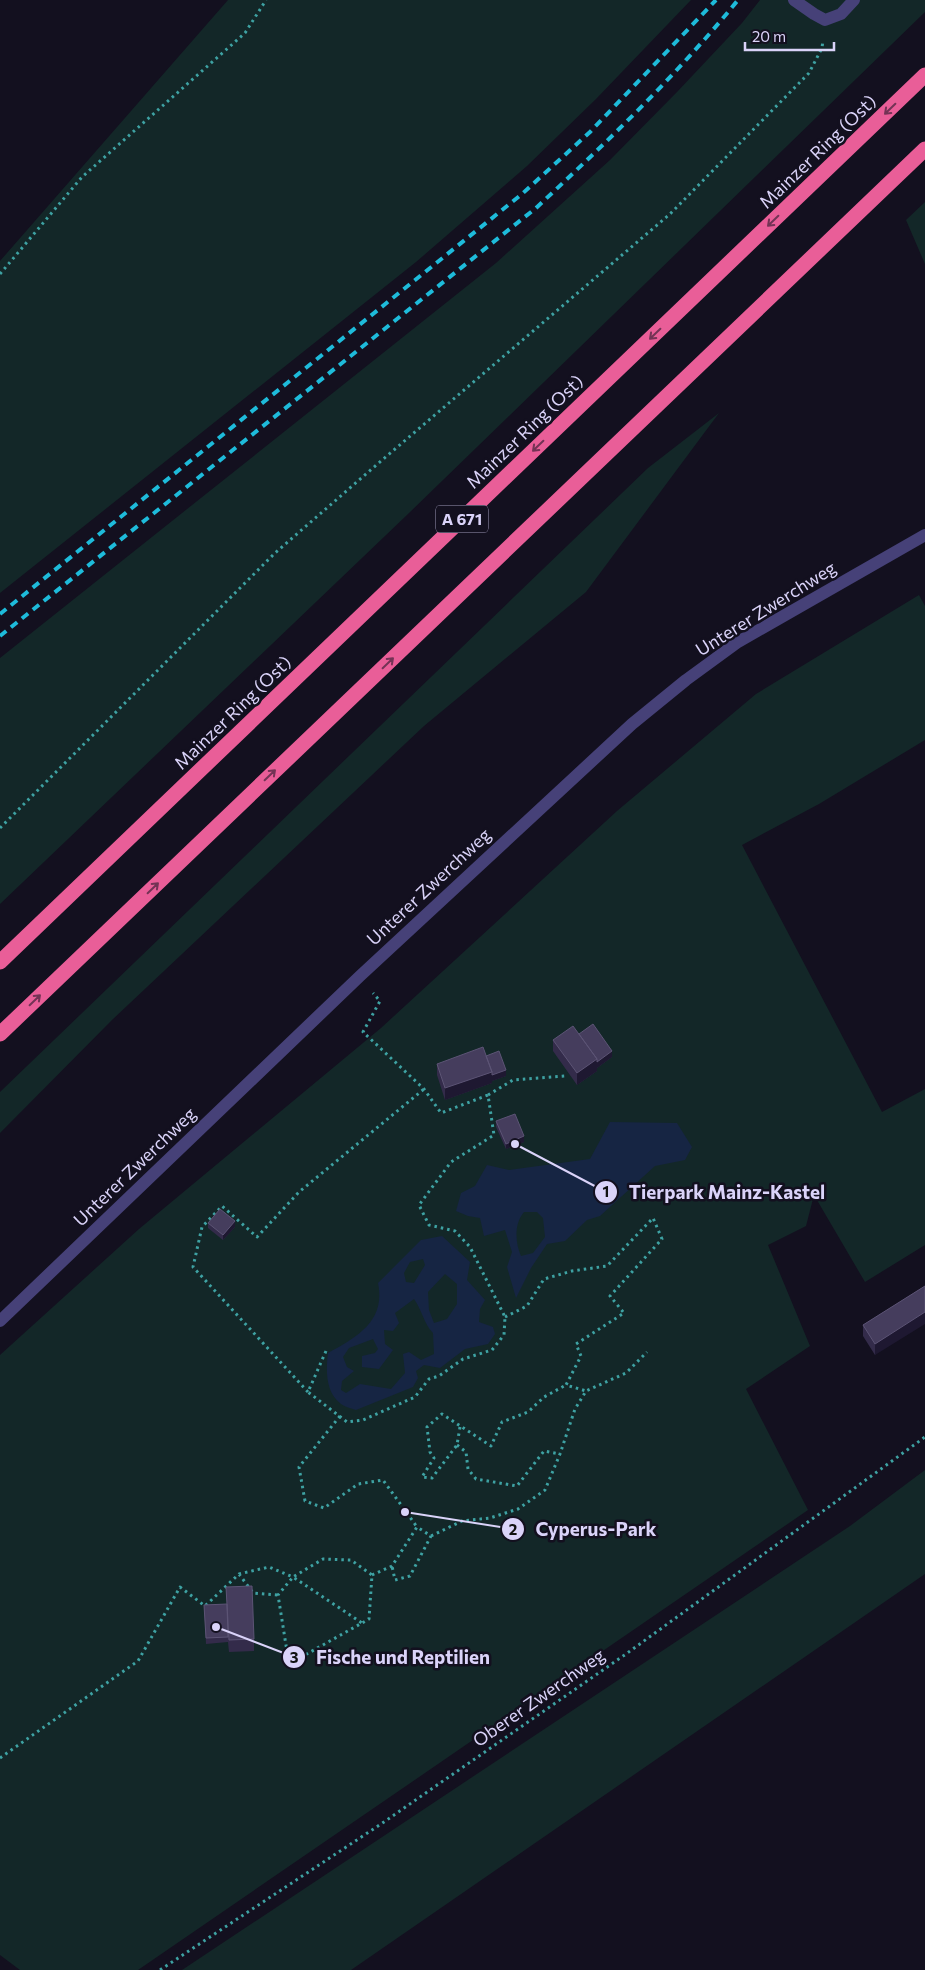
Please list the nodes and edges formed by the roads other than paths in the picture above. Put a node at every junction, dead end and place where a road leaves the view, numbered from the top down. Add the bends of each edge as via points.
1 (794, 0) edge
2 (854, 0) edge
3 (925, 75) edge
4 (925, 149) edge
5 (925, 535) edge
6 (0, 962) edge
7 (0, 1034) edge
8 (0, 1320) edge

1 - 2 street via 825,20 841,14
3 -> 6 highway, Mainzer Ring (Ost) / A 671
7 -> 4 highway, A 671
5 - 8 street, Unterer Zwerchweg via 738,642 632,724 360,976

